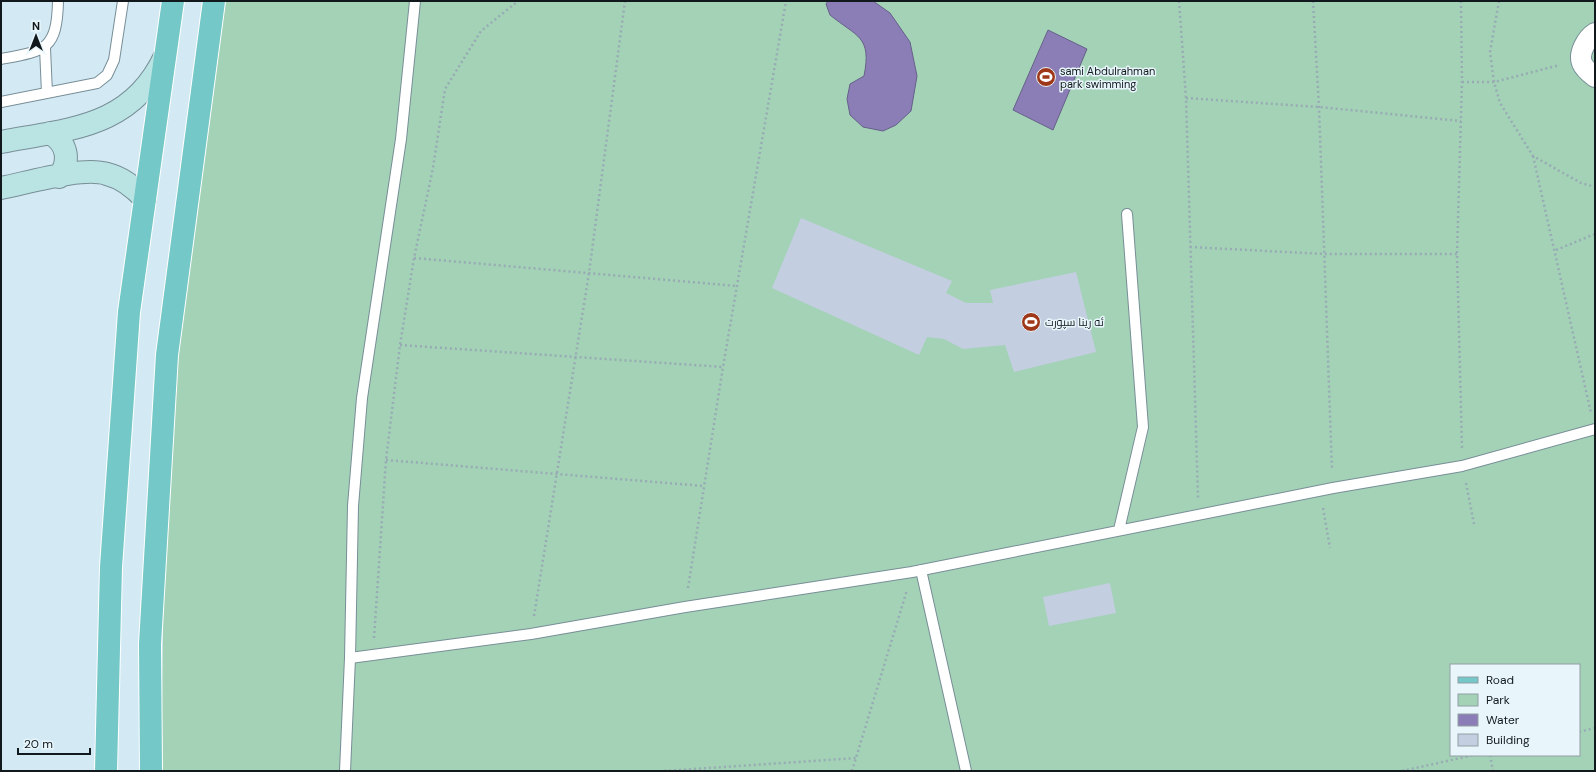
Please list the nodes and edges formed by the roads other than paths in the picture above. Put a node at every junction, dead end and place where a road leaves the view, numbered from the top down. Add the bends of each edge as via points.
1 (58, 1) edge
2 (123, 1) edge
3 (173, 1) edge
4 (214, 1) edge
5 (415, 1) edge
6 (1595, 33) edge
7 (45, 48) junction
8 (165, 55) junction
9 (1, 59) edge
10 (1595, 77) edge
11 (47, 93) junction
12 (1, 102) edge
13 (50, 133) junction
14 (1, 142) edge
15 (59, 177) junction
16 (1, 188) edge
17 (145, 199) junction
18 (1127, 214) dead end
19 (1595, 429) edge
20 (1119, 530) junction
21 (917, 571) junction
22 (350, 658) junction
23 (106, 771) edge
24 (150, 771) edge
25 (345, 771) edge
26 (966, 771) edge

1 - 7 lane via 54,34
2 - 11 lane via 114,60 107,75 97,83
3 - 8 main road
4 - 24 main road via 167,355 150,644
5 - 22 lane via 400,147 362,398 353,506
6 - 10 street via 1581,53 1582,64
7 - 9 lane
7 - 11 lane
8 - 13 street via 144,90 121,110 88,125
8 - 17 main road
11 - 12 lane
13 - 14 street
13 - 15 street via 57,137 66,152 67,161
15 - 16 street
15 - 17 street via 90,171 106,173 128,183
17 - 23 main road via 129,312 111,559
18 - 20 lane via 1143,427
19 - 20 lane via 1462,466 1320,490
20 - 21 lane
21 - 22 lane via 531,634
21 - 26 lane
22 - 25 lane

